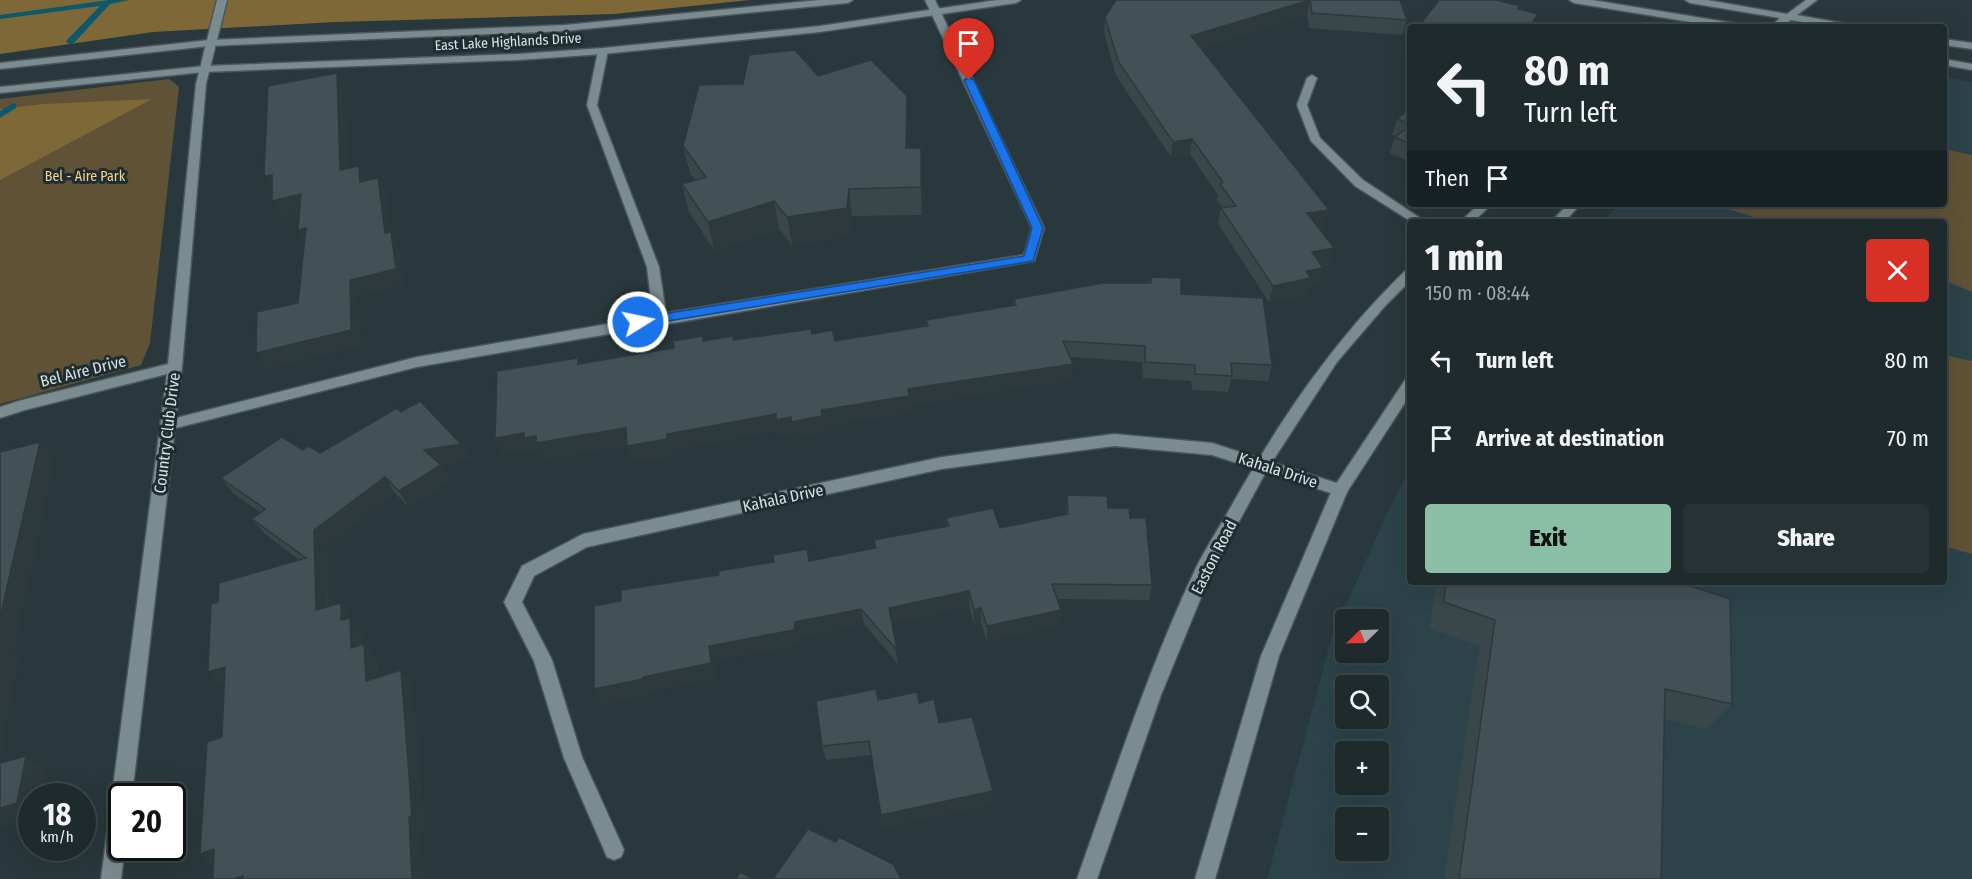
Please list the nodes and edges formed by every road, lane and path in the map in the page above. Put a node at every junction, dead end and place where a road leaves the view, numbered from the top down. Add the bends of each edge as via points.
1 (222, 0) edge
2 (848, 0) edge
3 (930, 0) edge
4 (1016, 0) edge
5 (1574, 0) edge
6 (1690, 0) edge
7 (1738, 0) edge
8 (1812, 0) edge
9 (1727, 7) junction
10 (937, 13) junction
11 (1789, 17) junction
12 (1700, 24) edge
13 (1779, 24) edge
14 (1830, 24) edge
15 (210, 42) junction
16 (1947, 42) edge
17 (1972, 46) edge
18 (603, 51) junction
19 (1947, 63) edge
20 (0, 66) edge
21 (1972, 67) edge
22 (204, 69) junction
23 (1312, 78) dead end
24 (0, 90) edge
25 (1483, 207) edge
26 (1572, 207) edge
27 (1415, 219) edge
28 (1469, 219) edge
29 (1560, 219) edge
30 (1407, 277) edge
31 (660, 319) junction
32 (175, 367) junction
33 (1407, 389) edge
34 (0, 413) edge
35 (168, 425) junction
36 (1263, 464) junction
37 (1340, 490) junction
38 (124, 783) edge
39 (614, 850) dead end
40 (113, 861) edge
41 (111, 879) edge
42 (1087, 879) edge
43 (1205, 879) edge

1 - 15 main road, Country Club Drive
2 - 15 main road, East Lake Highlands Drive via 553,29
3 - 10 main road
4 - 10 main road, East Lake Highlands Drive
5 - 12 main road
6 - 9 main road
7 - 9 main road
8 - 11 main road
9 - 11 main road
9 - 12 main road
10 - 18 main road, East Lake Highlands Drive
10 - 31 main road via 1038,228 1029,258
11 - 13 main road
11 - 14 main road
15 - 20 main road, East Lake Highlands Drive
15 - 22 main road, Country Club Drive
16 - 17 main road
18 - 22 main road, East Lake Highlands Drive
18 - 31 main road via 592,105 653,267
19 - 21 main road
22 - 24 main road, East Lake Highlands Drive
22 - 32 main road, Country Club Drive
23 - 27 main road via 1302,105 1315,139 1359,183
25 - 28 main road
26 - 29 main road
30 - 36 main road, Easton Road via 1332,359
31 - 35 main road via 417,362
32 - 34 main road, Bel Aire Drive
32 - 35 main road, Country Club Drive
33 - 37 main road
35 - 38 main road, Country Club Drive
36 - 37 main road, Kahala Drive
36 - 39 main road, Kahala Drive via 1212,449 1114,440 942,463 583,542 528,571 513,602 543,660 573,758
36 - 42 main road, Easton Road via 1203,571 1152,695
37 - 43 main road via 1270,656
40 - 41 main road, Country Club Drive

